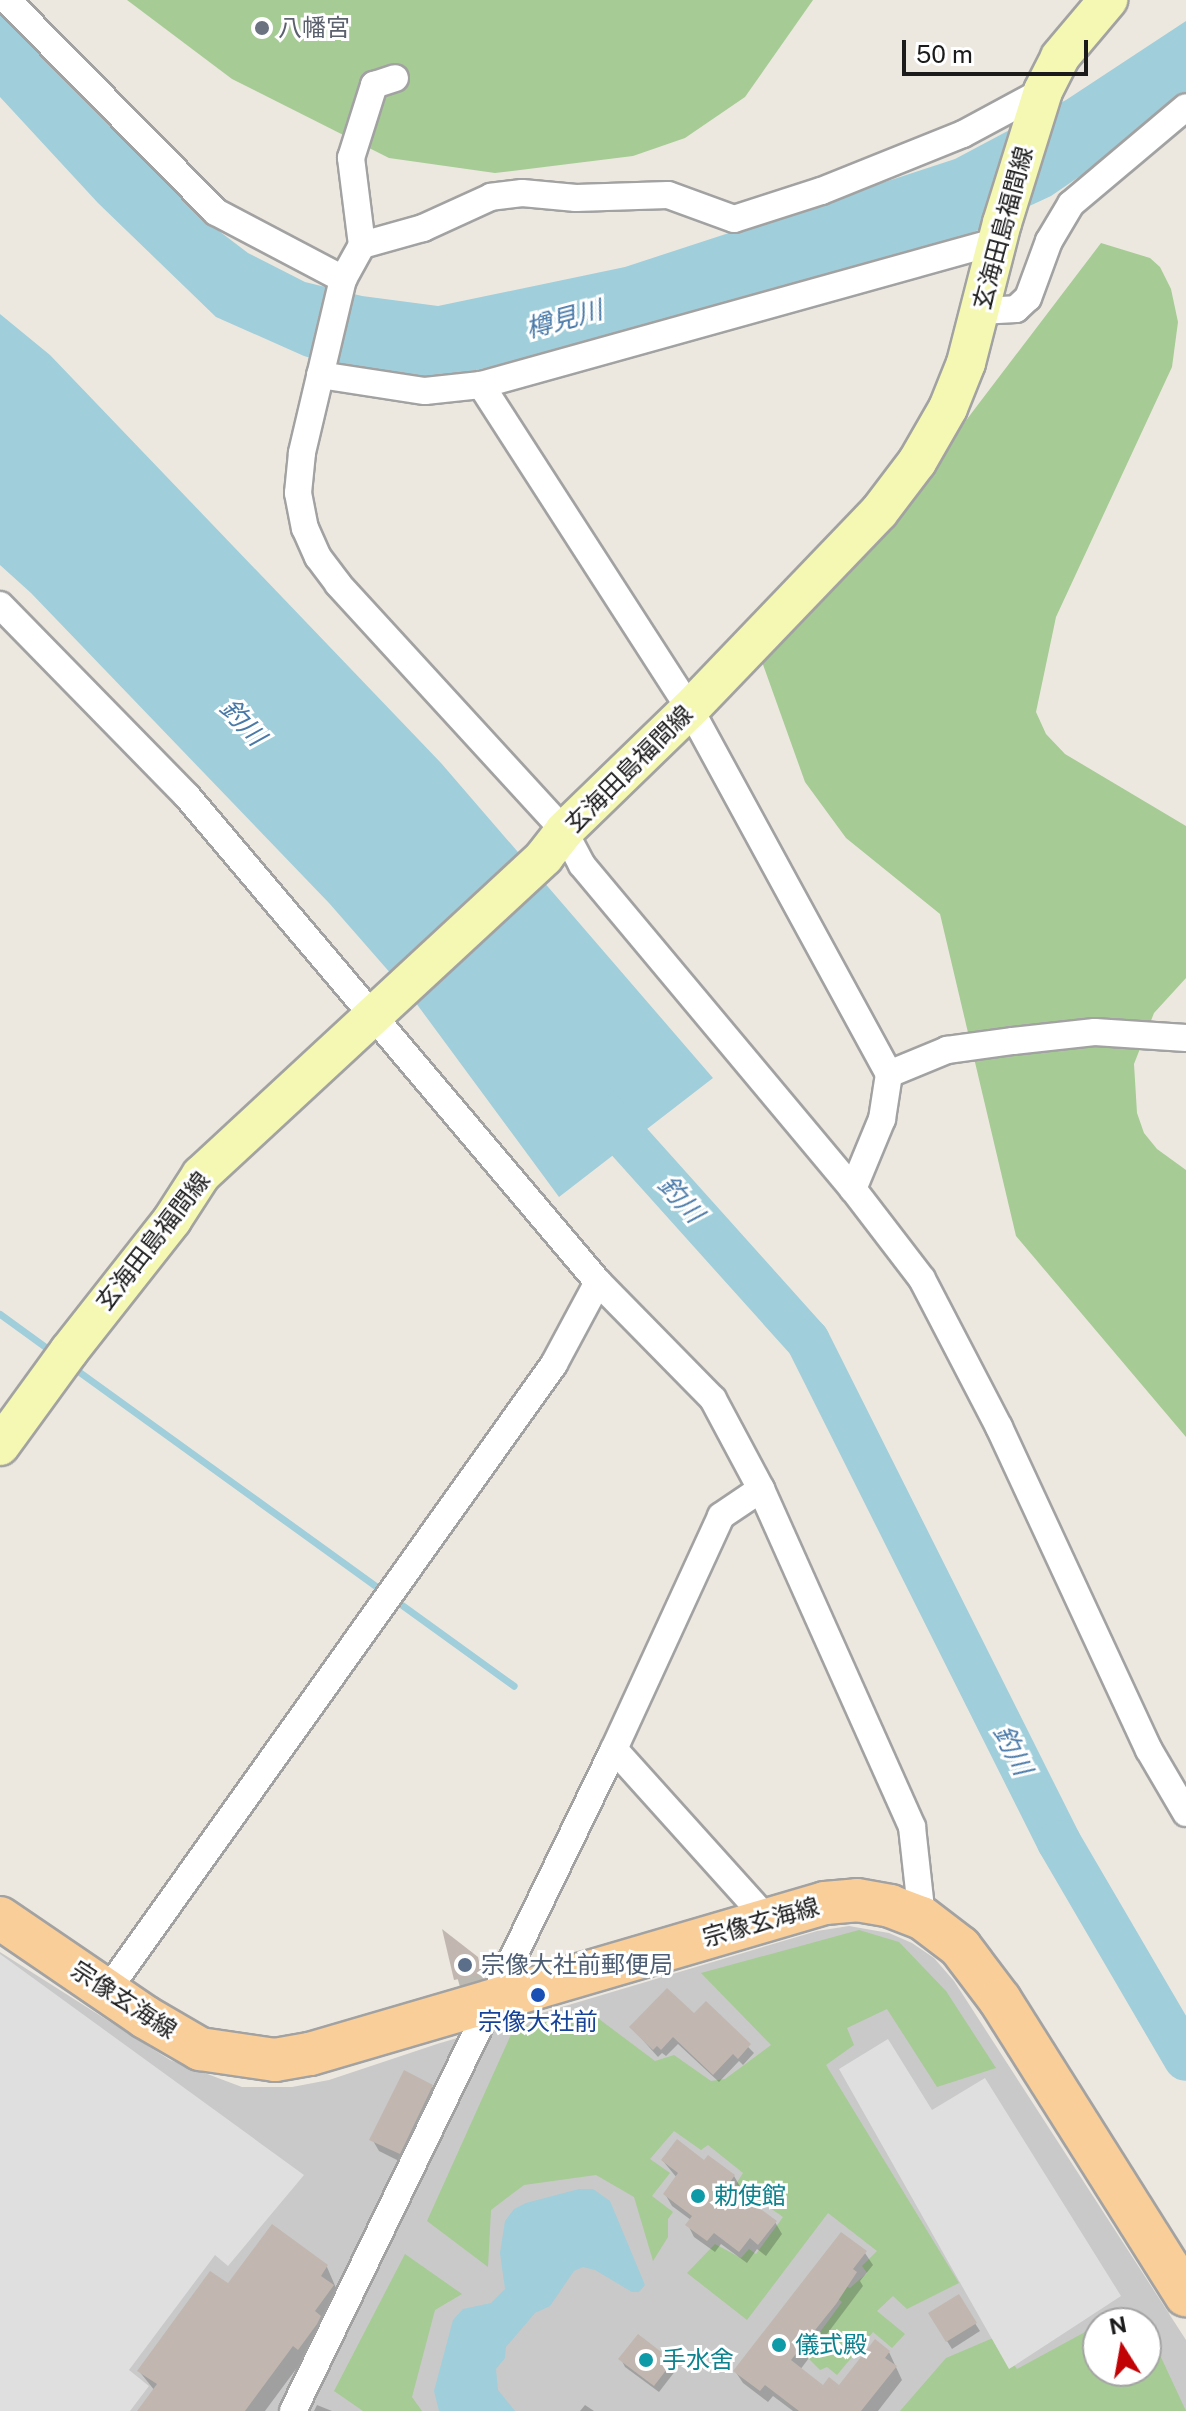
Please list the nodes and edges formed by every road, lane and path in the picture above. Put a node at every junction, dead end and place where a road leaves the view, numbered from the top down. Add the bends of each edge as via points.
1 (7, 0) edge
2 (1108, 0) edge
3 (395, 78) dead end
4 (1039, 102) junction
5 (1186, 107) edge
6 (1000, 232) junction
7 (362, 245) junction
8 (343, 279) junction
9 (980, 311) junction
10 (322, 366) junction
11 (481, 385) junction
12 (0, 605) edge
13 (690, 709) junction
14 (564, 831) junction
15 (383, 1008) junction
16 (1186, 1038) edge
17 (889, 1074) junction
18 (853, 1189) junction
19 (598, 1282) junction
20 (0, 1446) edge
21 (761, 1489) junction
22 (614, 1749) junction
23 (1186, 1813) edge
24 (0, 1918) edge
25 (922, 1918) junction
26 (767, 1919) junction
27 (107, 1991) junction
28 (490, 2002) junction
29 (1186, 2295) edge
30 (293, 2411) edge

1 - 8 street via 216,212
2 - 4 main road, 玄海田島福間線 via 1067,47
3 - 7 street via 374,85 351,158
4 - 6 main road, 玄海田島福間線
4 - 7 street via 821,191 734,219 668,195 576,198 522,193 491,197 423,228
5 - 9 street via 1071,204 1049,241 1028,298 1016,309
6 - 9 main road, 玄海田島福間線
6 - 11 street
7 - 8 street
8 - 10 street
9 - 13 main road, 玄海田島福間線 via 948,408 917,462 833,562
10 - 11 street via 425,391
10 - 14 street via 298,493 318,557
11 - 13 street
12 - 15 street
13 - 14 main road, 玄海田島福間線
13 - 17 street
14 - 15 main road, 玄海田島福間線 via 544,857
14 - 18 street via 582,865
15 - 19 street
15 - 20 main road, 玄海田島福間線 via 201,1175
16 - 17 street via 1095,1032 1013,1041 947,1050
17 - 18 street via 882,1119
18 - 23 street via 922,1279 955,1336 1149,1750
19 - 21 street via 713,1399
19 - 27 street via 554,1364
21 - 22 street via 721,1516
21 - 25 street via 912,1827
22 - 26 street
22 - 28 street
24 - 27 main road, 宗像玄海線
25 - 26 main road, 宗像玄海線 via 857,1900
25 - 29 main road, 宗像玄海線 via 960,1947 1000,2000
26 - 28 main road, 宗像玄海線
27 - 28 main road, 宗像玄海線 via 200,2049 275,2060
28 - 30 street

